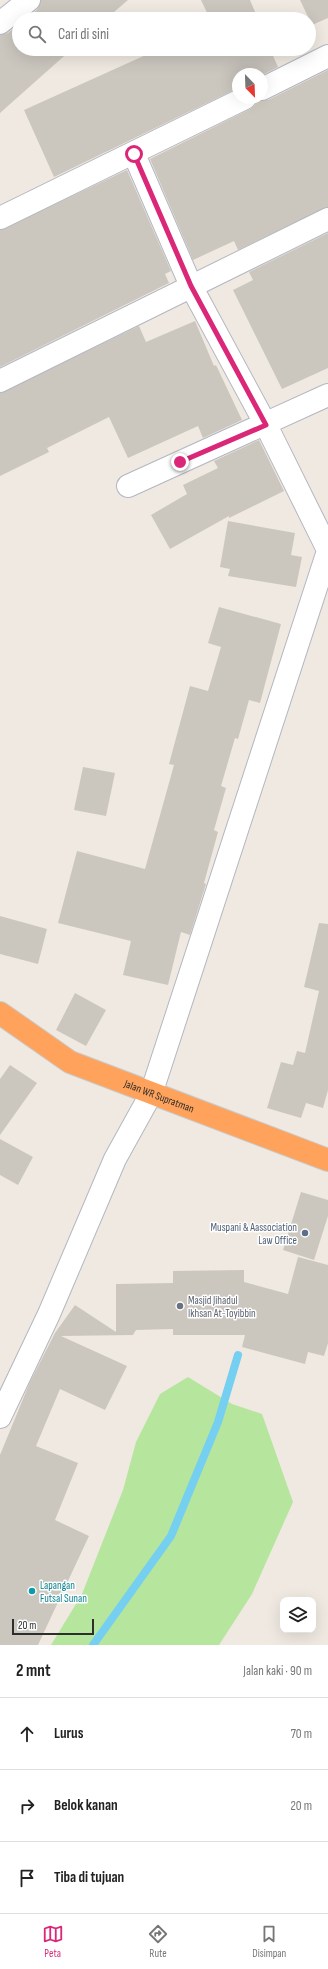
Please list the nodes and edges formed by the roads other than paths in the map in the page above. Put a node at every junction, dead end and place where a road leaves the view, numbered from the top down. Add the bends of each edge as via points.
1 (29, 0) edge
2 (14, 12) edge
3 (12, 13) edge
4 (0, 23) edge
5 (328, 56) edge
6 (268, 86) edge
7 (233, 104) edge
8 (134, 154) junction
9 (0, 218) edge
10 (328, 219) edge
11 (191, 286) junction
12 (0, 381) edge
13 (328, 395) edge
14 (266, 425) junction
15 (128, 486) dead end
16 (328, 551) edge
17 (0, 1013) edge
18 (152, 1094) junction
19 (328, 1160) edge
20 (0, 1417) edge

1 - 2 street
3 - 4 street
5 - 6 street
7 - 8 street
8 - 9 street
8 - 11 street
10 - 11 street
11 - 12 street
11 - 14 street
13 - 14 street
14 - 15 street
14 - 16 street
16 - 18 street
17 - 18 highway, Jalan WR Supratman via 70,1062
18 - 19 highway, Jalan WR Supratman
18 - 20 street via 115,1159 50,1314

